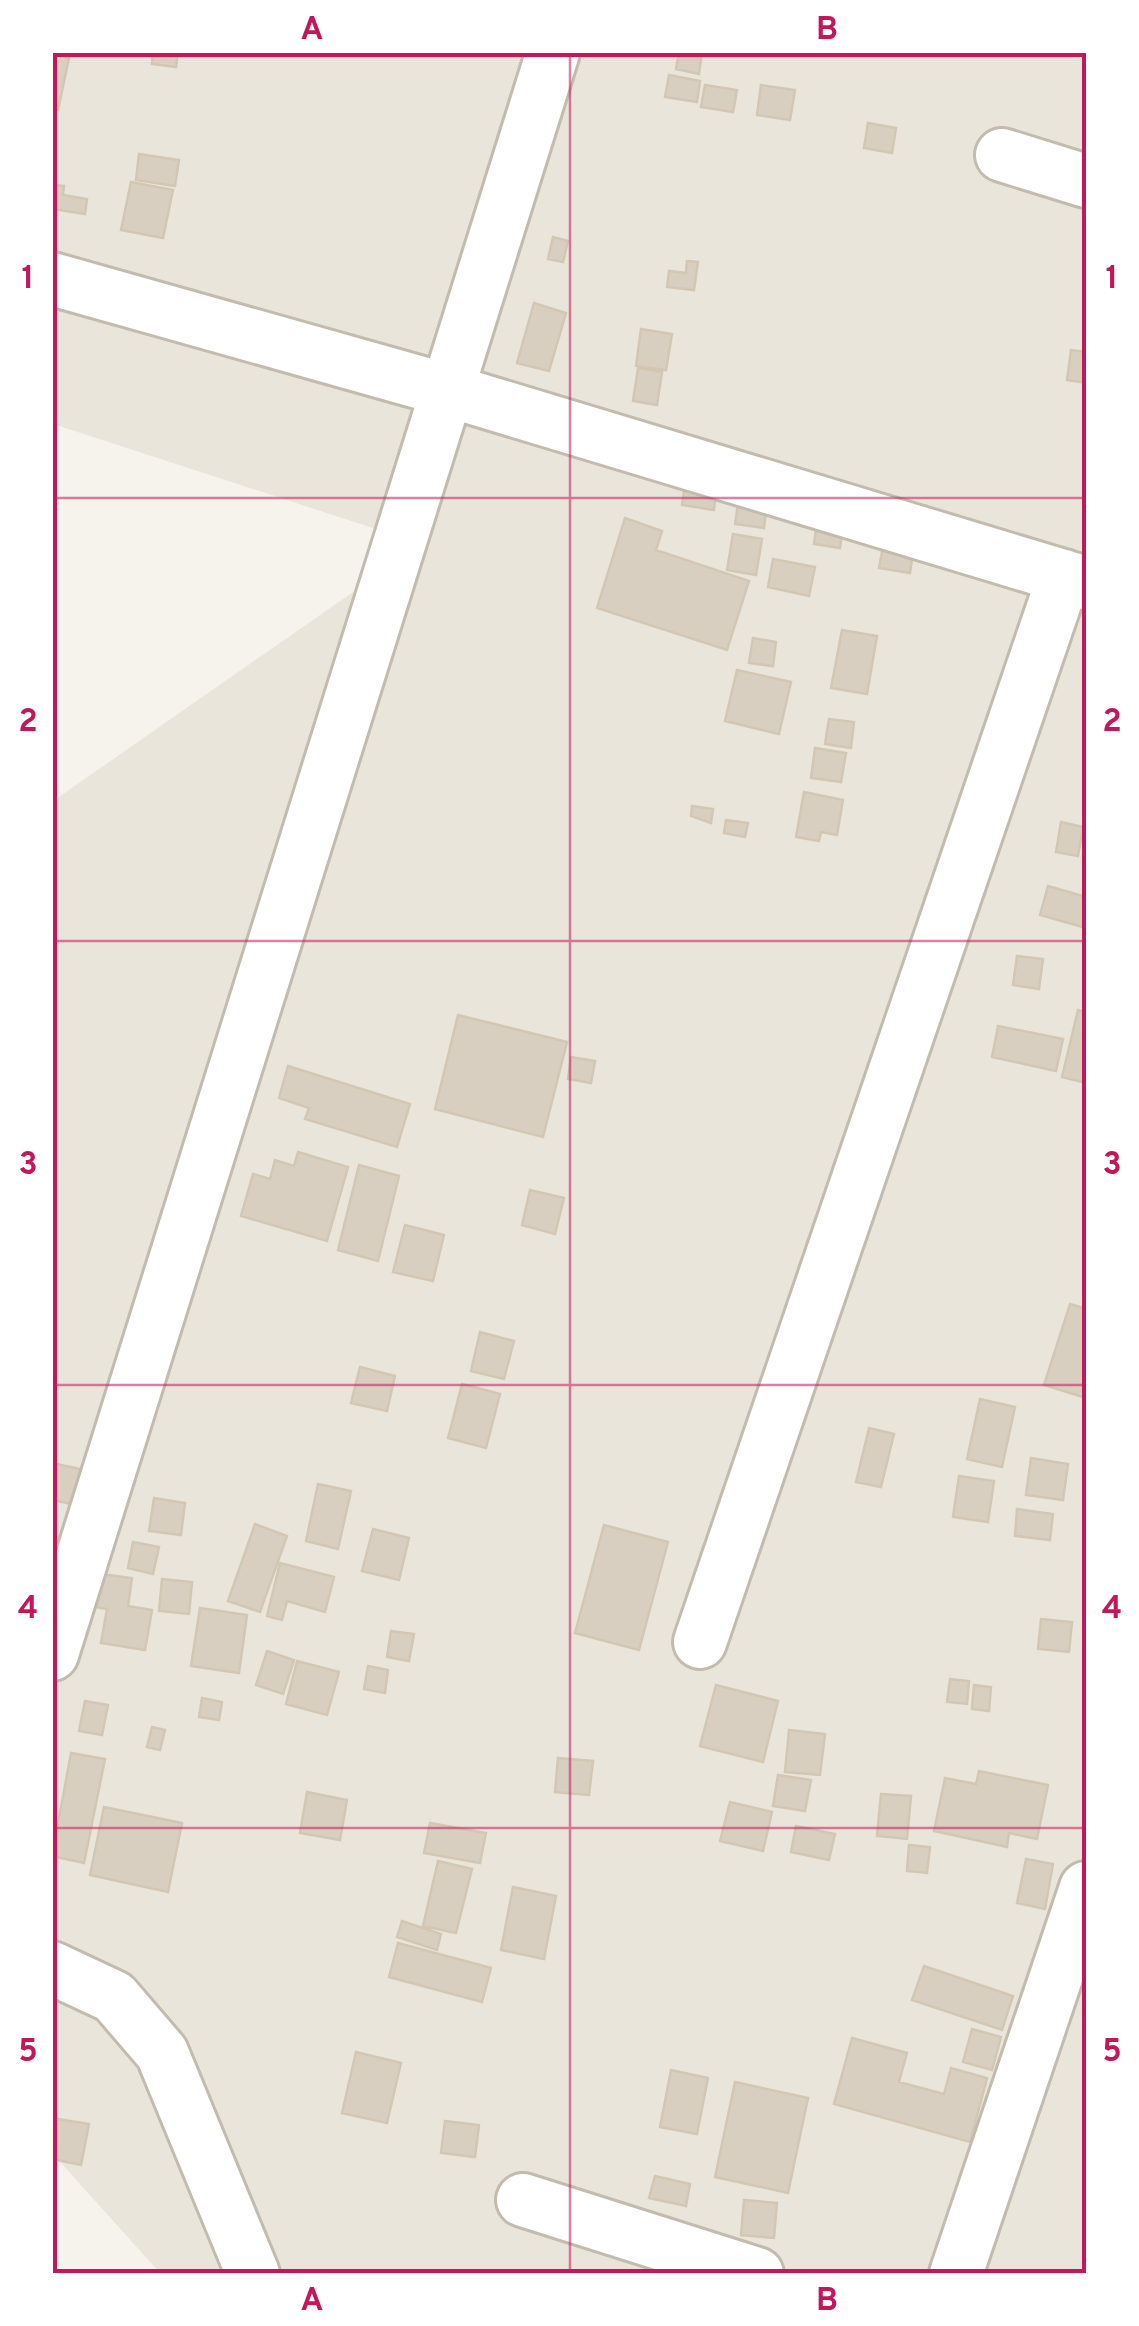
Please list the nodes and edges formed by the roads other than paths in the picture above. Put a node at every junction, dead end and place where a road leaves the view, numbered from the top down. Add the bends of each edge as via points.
1 (553, 52) edge
2 (1002, 155) dead end
3 (1086, 182) edge
4 (52, 279) edge
5 (450, 392) junction
6 (1075, 579) edge
7 (700, 1642) dead end
8 (52, 1654) edge
9 (1086, 1888) edge
10 (52, 1968) edge
11 (523, 2200) dead end
12 (253, 2274) edge
13 (757, 2274) edge
14 (956, 2274) edge

1 - 5 street
2 - 3 street
4 - 5 street
5 - 6 street
5 - 8 street
6 - 7 street
9 - 14 street
10 - 12 street via 114,1997 162,2052
11 - 13 street

